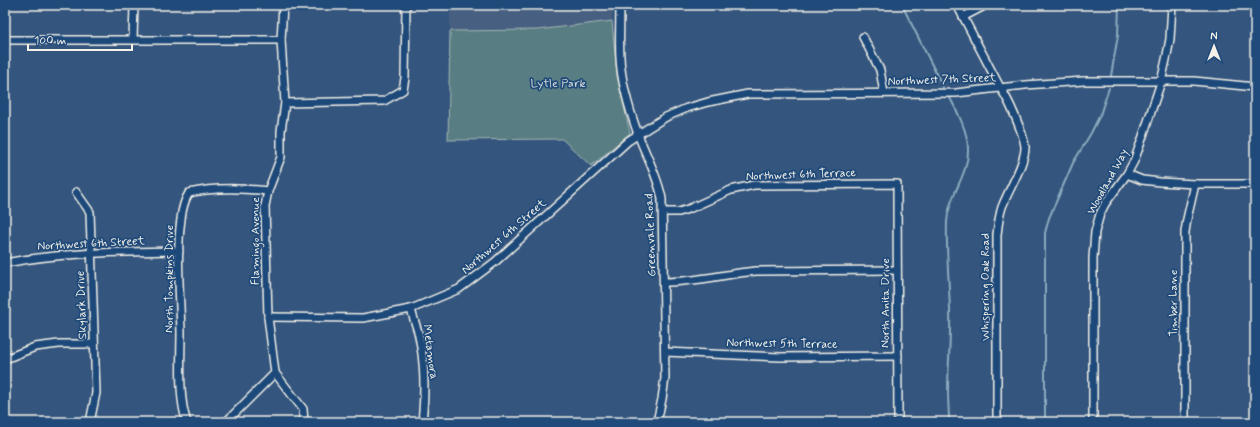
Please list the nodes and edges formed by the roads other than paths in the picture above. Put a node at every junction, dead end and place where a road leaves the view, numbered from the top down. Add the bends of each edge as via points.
1 (134, 5) edge
2 (283, 5) edge
3 (406, 5) edge
4 (620, 5) edge
5 (957, 5) edge
6 (986, 5) edge
7 (1172, 5) edge
8 (963, 17) junction
9 (863, 37) dead end
10 (5, 40) edge
11 (133, 40) junction
12 (282, 40) junction
13 (1161, 82) junction
14 (1255, 87) edge
15 (1001, 89) junction
16 (884, 93) junction
17 (285, 103) junction
18 (638, 134) junction
19 (1127, 174) junction
20 (897, 184) joint
21 (1195, 184) junction
22 (1255, 184) edge
23 (268, 191) junction
24 (76, 192) dead end
25 (663, 212) junction
26 (179, 251) junction
27 (91, 253) junction
28 (5, 263) edge
29 (897, 270) junction
30 (664, 282) junction
31 (411, 309) junction
32 (268, 317) junction
33 (94, 344) junction
34 (665, 352) junction
35 (898, 356) junction
36 (5, 359) edge
37 (275, 373) junction
38 (90, 422) edge
39 (187, 422) edge
40 (226, 422) edge
41 (304, 422) edge
42 (422, 422) edge
43 (657, 422) edge
44 (898, 422) edge
45 (998, 422) edge
46 (1094, 422) edge
47 (1185, 422) edge

1 - 11 street
2 - 12 street, Flamingo Avenue
3 - 17 street via 403,90 384,101
4 - 18 street, Greenvale Road via 622,73
5 - 8 street, Whispering Oak Road
6 - 8 street
7 - 13 street, Woodland Way via 1168,55
8 - 15 street, Whispering Oak Road
9 - 16 street via 880,70
10 - 11 street
11 - 12 street
12 - 17 street, Flamingo Avenue
13 - 14 street, Northwest 7th Street via 1194,81
13 - 15 street, Northwest 7th Street via 1050,83
13 - 19 street, Woodland Way via 1141,142
15 - 16 street, Northwest 7th Street
15 - 45 street, Whispering Oak Road via 1008,98 1025,146 1021,163 1002,208 997,235
16 - 18 street, Northwest 7th Street via 755,94 729,97 687,108
17 - 23 street, Flamingo Avenue via 282,157
18 - 25 street, Greenvale Road via 660,188
18 - 31 street, Northwest 6th Street via 477,276 459,289
19 - 21 street via 1142,180
19 - 46 street, Woodland Way via 1105,204 1094,237
20 - 25 street, Northwest 6th Terrace via 754,185 731,190 692,208 678,212
20 - 29 street, North Anita Drive
21 - 22 street
21 - 47 street, Timber Lane via 1185,232
23 - 26 street, North Tompkins Drive via 249,188 204,189 189,193 181,218
23 - 32 street, Flamingo Avenue via 265,206
24 - 27 street, Skylark Drive via 90,212
25 - 30 street, Greenvale Road
26 - 27 street, Northwest 6th Street
26 - 39 street, North Tompkins Drive via 181,385 183,412
27 - 28 street, Northwest 6th Street via 30,258
27 - 33 street, Skylark Drive
29 - 30 street via 756,271 682,282
29 - 35 street, North Anita Drive
30 - 34 street, Greenvale Road
31 - 32 street, Northwest 6th Street via 363,318
31 - 42 street, Metamora via 424,370
32 - 37 street, Flamingo Avenue
33 - 36 street via 35,347
33 - 38 street, Skylark Drive via 96,393
34 - 35 street, Northwest 5th Terrace via 780,357
34 - 43 street, Greenvale Road via 664,385
35 - 44 street, North Anita Drive
37 - 40 street
37 - 41 street via 303,409

